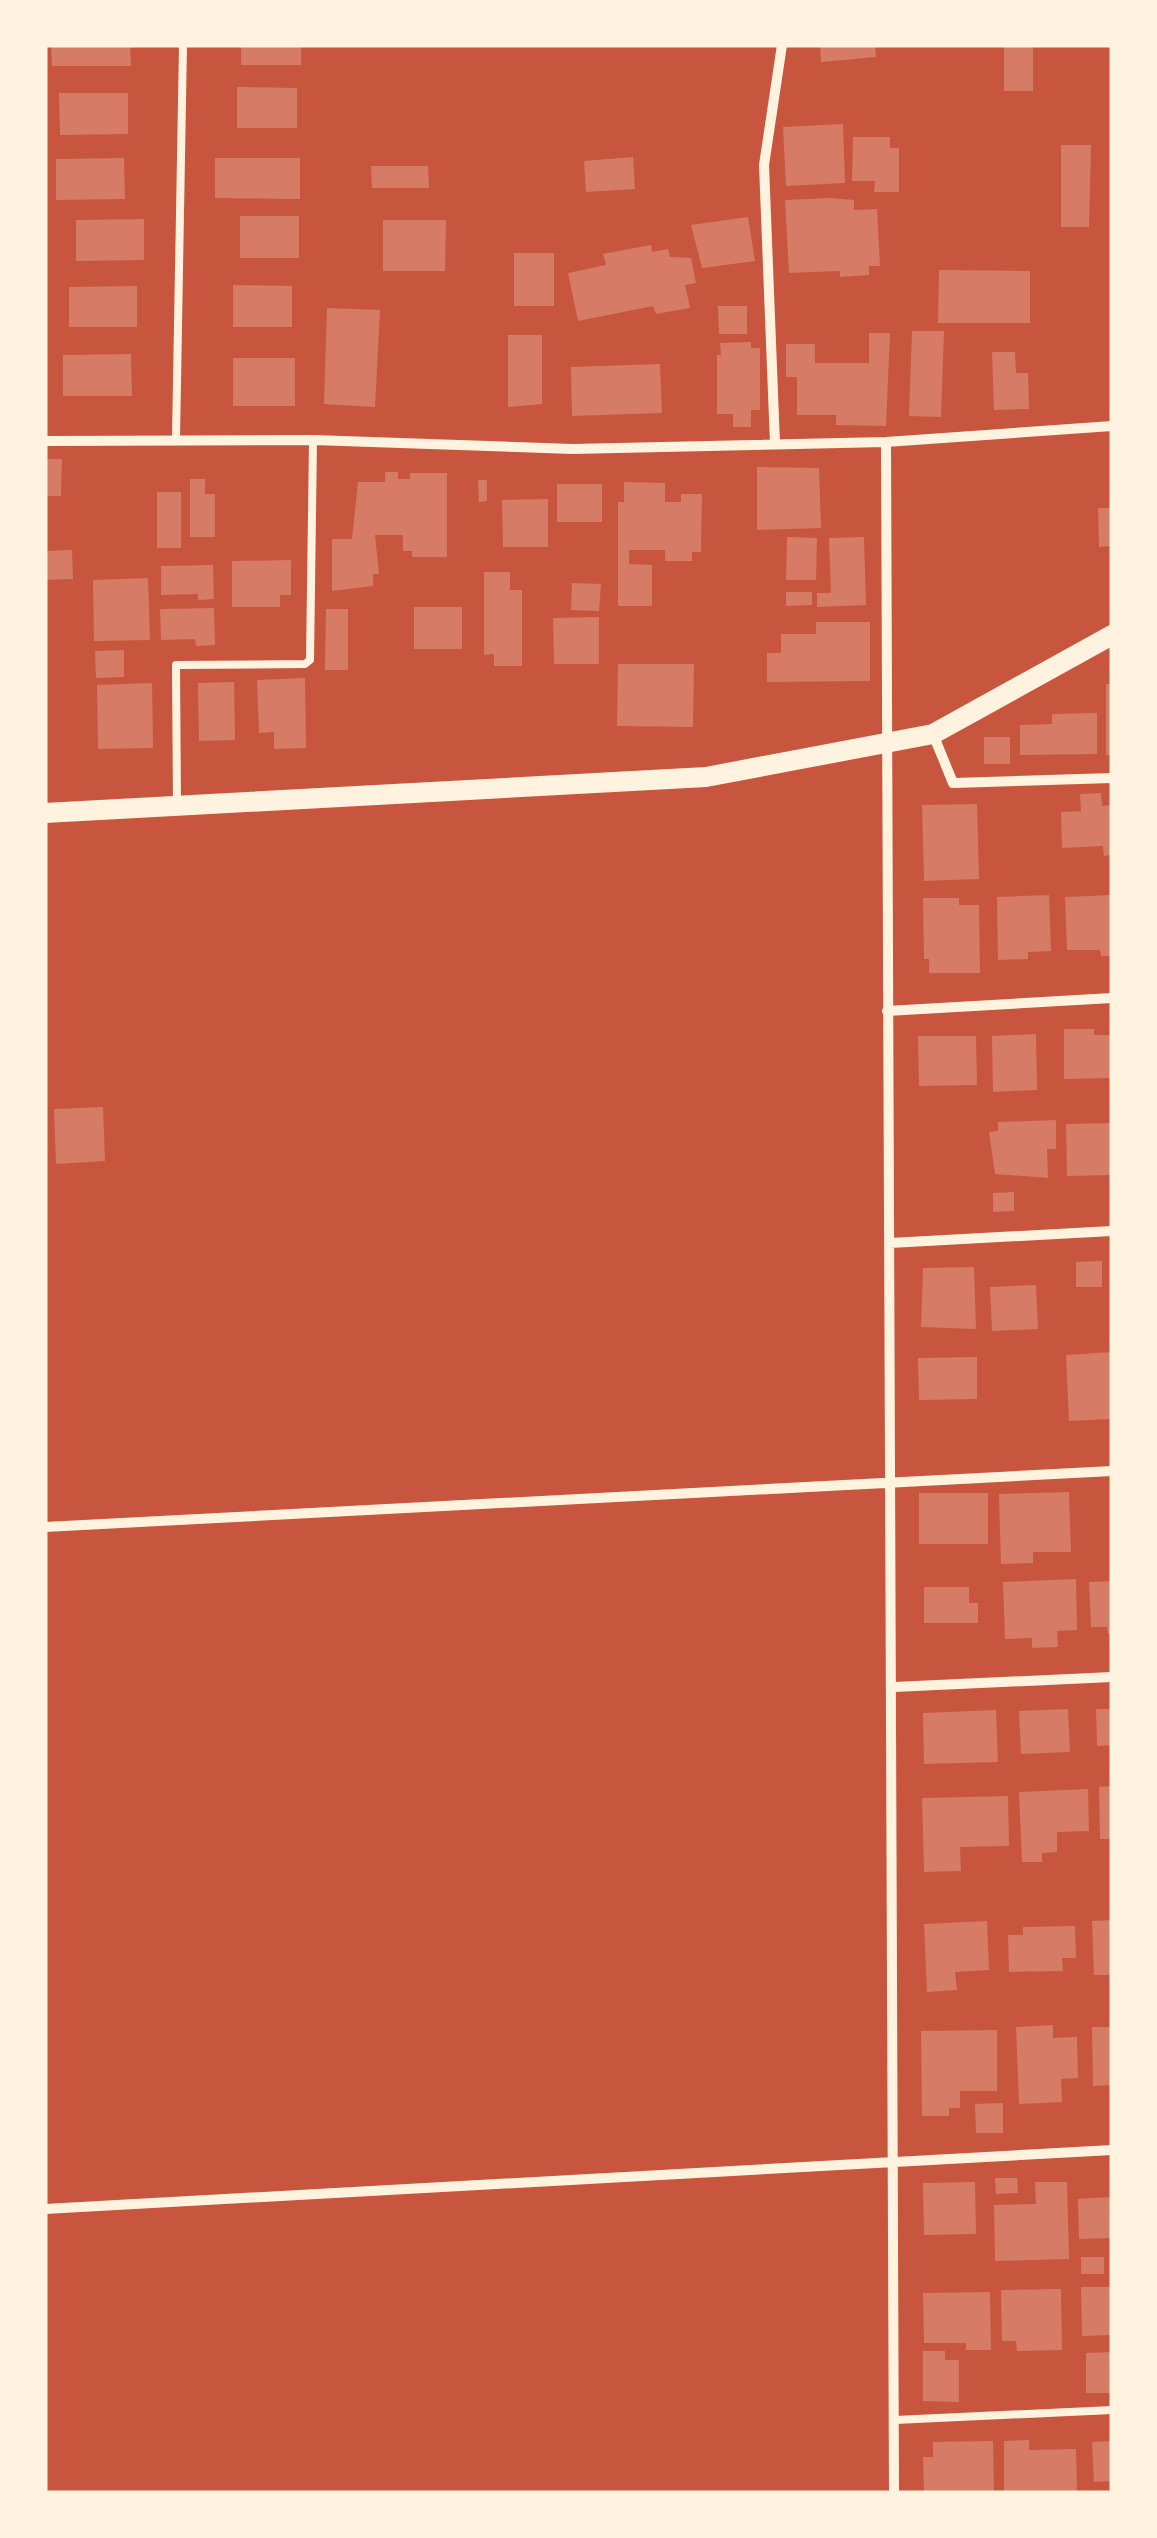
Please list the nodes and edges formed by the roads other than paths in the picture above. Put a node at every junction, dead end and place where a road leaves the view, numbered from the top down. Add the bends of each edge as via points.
1 (183, 45) edge
2 (782, 45) edge
3 (1112, 426) edge
4 (176, 438) junction
5 (313, 440) junction
6 (45, 441) edge
7 (886, 442) junction
8 (775, 444) junction
9 (1112, 635) edge
10 (933, 734) junction
11 (888, 744) junction
12 (1112, 778) edge
13 (177, 807) junction
14 (45, 813) edge
15 (1112, 998) edge
16 (887, 1011) junction
17 (1112, 1231) edge
18 (890, 1243) junction
19 (1112, 1470) edge
20 (892, 1486) junction
21 (45, 1527) edge
22 (1112, 1677) edge
23 (894, 1687) junction
24 (1112, 2150) edge
25 (894, 2163) junction
26 (45, 2209) edge
27 (1112, 2410) edge
28 (895, 2420) junction
29 (894, 2493) edge

1 - 4 lane
2 - 8 street via 764,165
3 - 7 street
4 - 5 street
4 - 6 street
5 - 8 street via 573,449
5 - 13 lane via 310,660 176,665
7 - 8 street
7 - 11 street
9 - 10 main road
10 - 11 main road
10 - 12 street via 953,783
11 - 13 main road via 706,776
11 - 16 street
13 - 14 main road
15 - 16 street
16 - 18 street
17 - 18 street
18 - 20 street
19 - 20 street
20 - 21 street
20 - 23 street
22 - 23 street
23 - 25 street
24 - 25 street
25 - 26 street
25 - 28 street
27 - 28 lane
28 - 29 street

